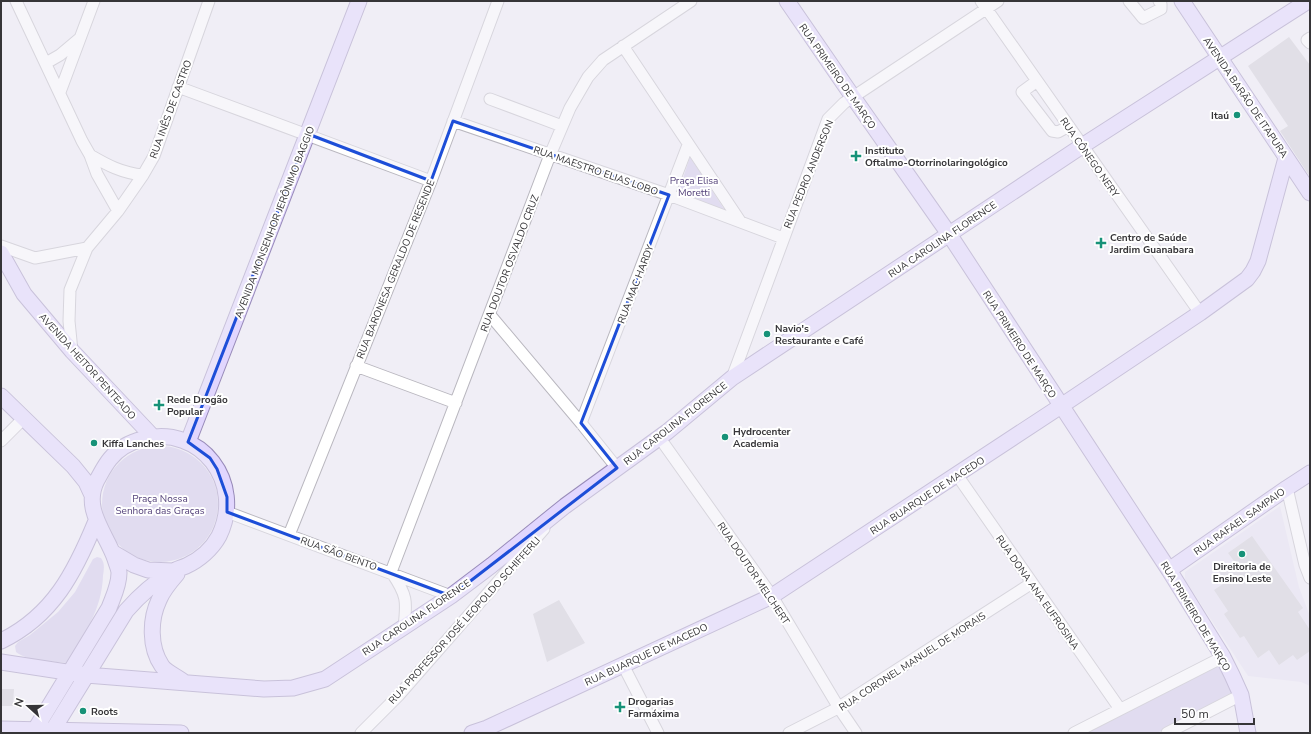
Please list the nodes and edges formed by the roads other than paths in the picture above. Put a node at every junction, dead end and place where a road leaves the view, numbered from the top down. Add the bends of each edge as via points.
1 (16, 1) edge
2 (94, 1) edge
3 (209, 1) edge
4 (359, 1) edge
5 (498, 1) edge
6 (691, 1) edge
7 (786, 1) edge
8 (998, 1) edge
9 (1129, 1) edge
10 (1159, 1) edge
11 (1182, 1) edge
12 (1308, 1) edge
13 (984, 5) edge
14 (1310, 38) edge
15 (80, 39) junction
16 (1310, 44) edge
17 (623, 46) junction
18 (1219, 57) junction
19 (46, 63) junction
20 (1037, 81) junction
21 (178, 87) junction
22 (60, 92) junction
23 (852, 98) junction
24 (490, 99) dead end
25 (453, 121) junction
26 (562, 126) junction
27 (1069, 126) junction
28 (308, 134) junction
29 (688, 145) junction
30 (1082, 146) junction
31 (90, 155) junction
32 (550, 155) junction
33 (1286, 158) junction
34 (142, 175) junction
35 (430, 181) junction
36 (1310, 193) edge
37 (670, 195) junction
38 (118, 211) junction
39 (740, 221) junction
40 (949, 234) junction
41 (783, 238) junction
42 (1, 246) edge
43 (87, 248) junction
44 (1, 253) edge
45 (1200, 313) junction
46 (490, 315) junction
47 (72, 351) junction
48 (356, 366) junction
49 (732, 378) junction
50 (1, 396) edge
51 (456, 403) junction
52 (1061, 406) junction
53 (24, 418) junction
54 (581, 423) junction
55 (153, 436) junction
56 (659, 437) junction
57 (1, 441) edge
58 (188, 442) junction
59 (617, 468) junction
60 (957, 475) junction
61 (1308, 478) edge
62 (1286, 488) junction
63 (92, 495) junction
64 (564, 506) junction
65 (227, 512) junction
66 (96, 521) junction
67 (289, 535) junction
68 (112, 552) junction
69 (178, 569) junction
70 (1169, 570) junction
71 (391, 572) junction
72 (1310, 578) edge
73 (1032, 584) junction
74 (451, 596) junction
75 (772, 596) junction
76 (404, 627) junction
77 (1, 641) edge
78 (1224, 657) junction
79 (1, 662) edge
80 (623, 665) junction
81 (70, 673) junction
82 (86, 675) junction
83 (185, 683) junction
84 (1241, 695) junction
85 (839, 708) junction
86 (1120, 709) junction
87 (1, 729) edge
88 (488, 730) edge
89 (34, 731) edge
90 (52, 731) edge
91 (181, 733) edge
92 (361, 733) edge
93 (472, 733) edge
94 (658, 733) edge
95 (789, 733) edge
96 (856, 733) edge
97 (1074, 733) edge
98 (1167, 733) edge
99 (1248, 733) edge

1 - 19 street
2 - 15 street
3 - 21 street, RUA INÊS DE CASTRO
4 - 28 main road, AVENIDA MONSENHOR JERÔNIMO BAGGIO
5 - 25 street, RUA BARONESA GERALDO DE RESENDE
6 - 17 street, RUA DOUTOR OSVALDO CRUZ
7 - 23 main road, RUA PRIMEIRO DE MARÇO
8 - 13 street, RUA PEDRO ANDERSON
9 - 10 street via 1143,18 1161,9
11 - 18 main road, AVENIDA BARÃO DE ITAPURA
12 - 18 main road, RUA CAROLINA FLORENCE
13 - 20 street, RUA CÔNEGO NERY
13 - 23 street, RUA PEDRO ANDERSON
14 - 16 street via 1307,40
15 - 19 street
15 - 22 street
17 - 26 street, RUA DOUTOR OSVALDO CRUZ via 603,60 588,77
17 - 29 street
18 - 30 main road, RUA CAROLINA FLORENCE
18 - 33 main road, AVENIDA BARÃO DE ITAPURA
19 - 22 street
20 - 27 street, RUA CÔNEGO NERY
20 - 27 street via 1022,92 1052,131 1058,132
21 - 28 street
21 - 34 street, RUA INÊS DE CASTRO via 154,156
22 - 31 street
23 - 40 main road, RUA PRIMEIRO DE MARÇO
23 - 41 street, RUA PEDRO ANDERSON via 828,119
24 - 26 street
25 - 32 street, RUA MAESTRO ELIAS LOBO
25 - 35 street, RUA BARONESA GERALDO DE RESENDE
26 - 32 street, RUA DOUTOR OSVALDO CRUZ
27 - 30 street, RUA CÔNEGO NERY
28 - 35 street
28 - 58 main road, AVENIDA MONSENHOR JERÔNIMO BAGGIO
29 - 37 street, RUA MAC HARDY
29 - 39 street
30 - 40 main road, RUA CAROLINA FLORENCE
30 - 45 street, RUA CÔNEGO NERY
31 - 34 street via 113,168
31 - 38 street via 97,174
32 - 37 street, RUA MAESTRO ELIAS LOBO
32 - 46 street, RUA DOUTOR OSVALDO CRUZ
33 - 36 main road, AVENIDA BARÃO DE ITAPURA
33 - 45 main road, RUA BUARQUE DE MACEDO via 1253,271
34 - 38 street, RUA INÊS DE CASTRO
35 - 48 street, RUA BARONESA GERALDO DE RESENDE
37 - 39 street, RUA MAESTRO ELIAS LOBO
37 - 54 street, RUA MAC HARDY
38 - 43 street, RUA INÊS DE CASTRO
39 - 41 street, RUA MAESTRO ELIAS LOBO
40 - 49 main road, RUA CAROLINA FLORENCE
40 - 52 main road, RUA PRIMEIRO DE MARÇO
41 - 49 street, RUA PEDRO ANDERSON
42 - 43 street via 35,258
43 - 47 street, RUA INÊS DE CASTRO via 70,290 68,322
44 - 47 main road, AVENIDA HEITOR PENTEADO via 24,294
45 - 52 main road, RUA BUARQUE DE MACEDO
46 - 51 street, RUA DOUTOR OSVALDO CRUZ
46 - 54 street
47 - 55 main road, AVENIDA HEITOR PENTEADO
48 - 51 street
48 - 67 street, RUA BARONESA GERALDO DE RESENDE
49 - 56 main road, RUA CAROLINA FLORENCE
50 - 53 main road
51 - 71 street, RUA DOUTOR OSVALDO CRUZ
52 - 60 main road, RUA BUARQUE DE MACEDO
52 - 70 main road, RUA PRIMEIRO DE MARÇO
53 - 57 street
53 - 63 main road via 73,466 86,482
54 - 59 street
55 - 58 main road
55 - 63 main road via 134,442 110,459
56 - 59 main road, RUA CAROLINA FLORENCE
56 - 75 street, RUA DOUTOR MELCHERT
58 - 65 main road via 210,458 217,469 224,482
59 - 64 main road, RUA CAROLINA FLORENCE
60 - 73 street, RUA DONA ANA EUFROSINA
60 - 75 main road, RUA BUARQUE DE MACEDO
61 - 62 main road, RUA RAFAEL SAMPAIO
62 - 70 main road, RUA RAFAEL SAMPAIO
62 - 72 street
63 - 66 main road
64 - 74 main road, RUA CAROLINA FLORENCE
64 - 92 street, RUA PROFESSOR JOSÉ LEOPOLDO SCHIFFERLI via 399,695
65 - 67 street, RUA SÃO BENTO
65 - 69 main road via 219,536 208,551
66 - 68 main road
66 - 77 main road via 69,580 51,603 30,624
67 - 71 street, RUA SÃO BENTO
68 - 69 main road via 148,570
68 - 81 main road via 119,572 116,589 109,608
69 - 82 main road via 139,596 126,611
69 - 83 main road via 159,599 152,622 154,647 162,666
70 - 78 main road, RUA PRIMEIRO DE MARÇO
71 - 74 street, RUA SÃO BENTO
71 - 76 street via 402,587 407,604
73 - 85 street, RUA CORONEL MANUEL DE MORAIS
73 - 86 street, RUA DONA ANA EUFROSINA
74 - 76 main road, RUA CAROLINA FLORENCE
75 - 80 main road, RUA BUARQUE DE MACEDO
75 - 85 street, RUA DOUTOR MELCHERT
76 - 83 main road, RUA CAROLINA FLORENCE via 325,679 293,688 264,689
78 - 84 main road, RUA PRIMEIRO DE MARÇO
78 - 86 street
79 - 81 main road, RUA CAROLINA FLORENCE
80 - 88 main road, RUA BUARQUE DE MACEDO
80 - 94 street
81 - 82 main road, RUA CAROLINA FLORENCE
81 - 89 main road
82 - 83 main road, RUA CAROLINA FLORENCE
82 - 90 main road
84 - 98 street
84 - 99 main road, RUA PRIMEIRO DE MARÇO
85 - 95 street, RUA CORONEL MANUEL DE MORAIS
85 - 96 street, RUA DOUTOR MELCHERT
86 - 97 street
87 - 89 main road
88 - 93 main road, RUA BUARQUE DE MACEDO
89 - 90 main road
90 - 91 main road

